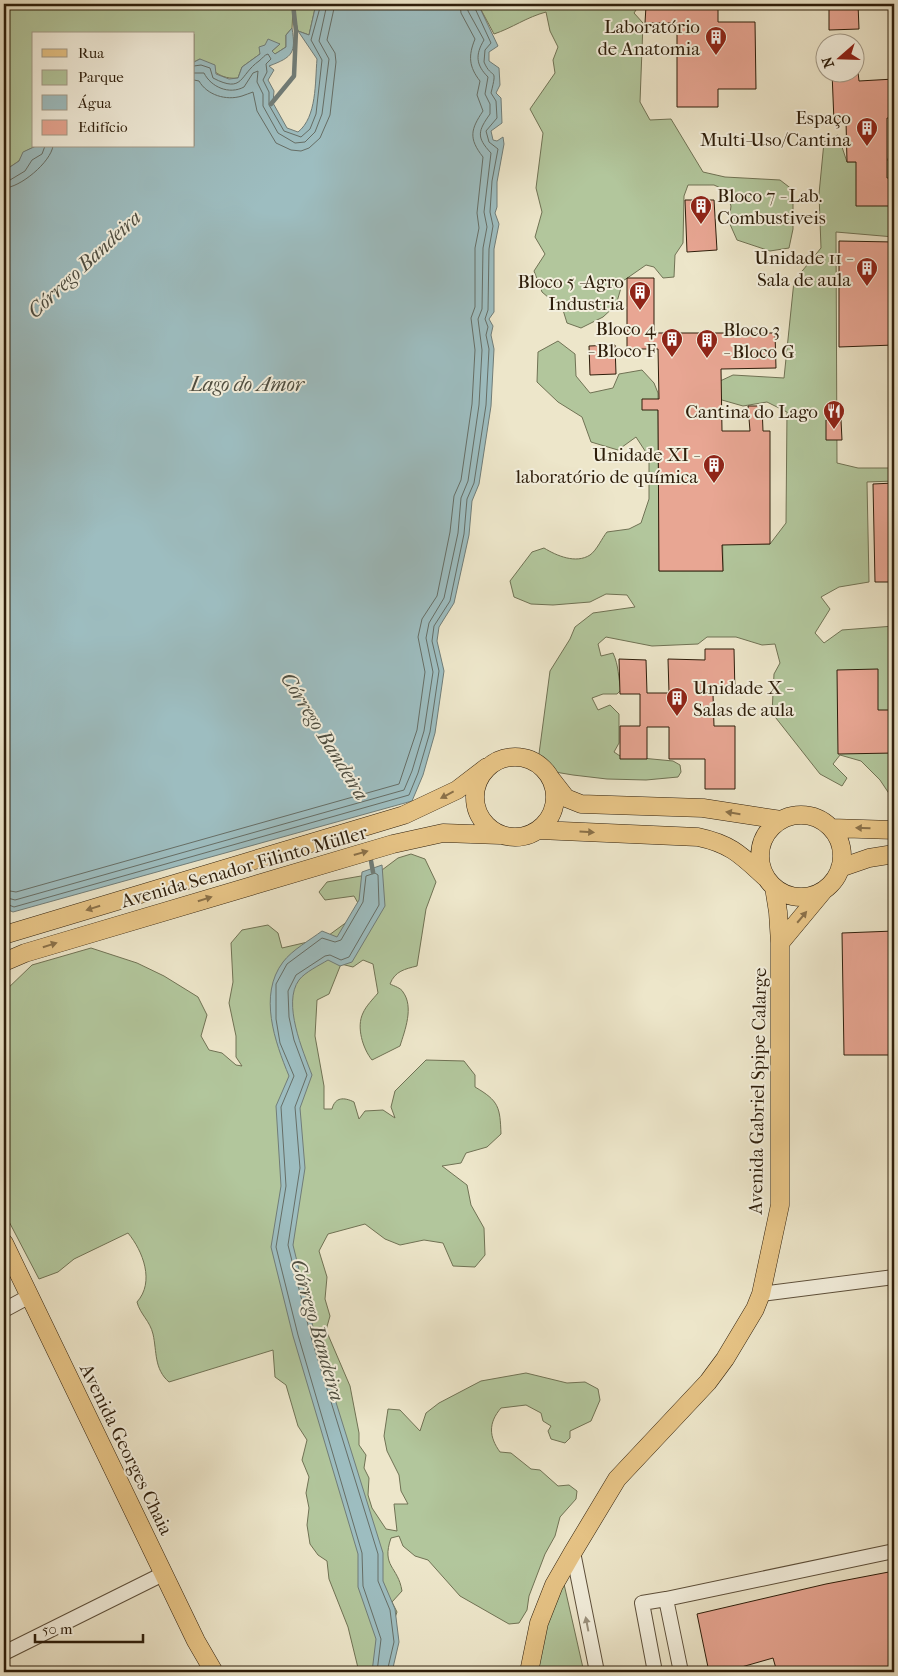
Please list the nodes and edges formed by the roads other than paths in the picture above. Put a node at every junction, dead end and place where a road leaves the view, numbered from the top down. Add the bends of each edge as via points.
1 (487, 767) junction
2 (549, 775) junction
3 (781, 820) junction
4 (831, 828) junction
5 (539, 830) junction
6 (894, 830) edge
7 (500, 835) junction
8 (894, 854) edge
9 (840, 868) junction
10 (769, 882) junction
11 (824, 890) junction
12 (4, 935) edge
13 (780, 943) junction
14 (4, 962) edge
15 (4, 1242) edge
16 (894, 1277) edge
17 (761, 1294) junction
18 (30, 1296) junction
19 (4, 1310) edge
20 (894, 1551) edge
21 (572, 1552) junction
22 (163, 1574) junction
23 (666, 1599) junction
24 (4, 1653) edge
25 (214, 1672) edge
26 (529, 1672) edge
27 (597, 1672) edge
28 (655, 1672) edge
29 (681, 1672) edge

1 - 2 main road via 501,759 517,756 538,763
1 - 7 main road via 476,784 475,804 488,828
1 -> 12 main road, Avenida Senador Filinto Müller via 457,790 404,815
3 -> 2 main road via 703,808 581,804 566,798
2 - 5 main road via 554,786 554,804 548,821
3 - 4 main road via 794,815 808,815
3 - 10 main road via 770,828 761,845 760,864
6 -> 4 main road
4 - 9 main road via 839,840
5 - 7 main road via 513,838
5 -> 10 main road via 720,842 739,853
14 -> 7 main road, Avenida Senador Filinto Müller via 25,953 393,844 442,833
8 - 9 main road
9 - 11 main road via 834,881
10 - 11 main road via 785,894 798,898
10 - 13 main road, Avenida Gabriel Spipe Calarge via 778,912
13 -> 11 main road
13 - 17 main road, Avenida Gabriel Spipe Calarge via 780,1205
15 - 18 main road, Avenida Georges Chaia
16 - 17 street
17 - 21 main road, Avenida Gabriel Spipe Calarge via 725,1359 708,1382 617,1479
18 - 19 street
18 - 22 main road, Avenida Georges Chaia
20 - 23 street
21 - 26 main road, Avenida Gabriel Spipe Calarge via 539,1623
27 -> 21 street
22 - 24 street
22 - 25 main road, Avenida Georges Chaia
23 - 28 street via 642,1604
23 - 29 street

